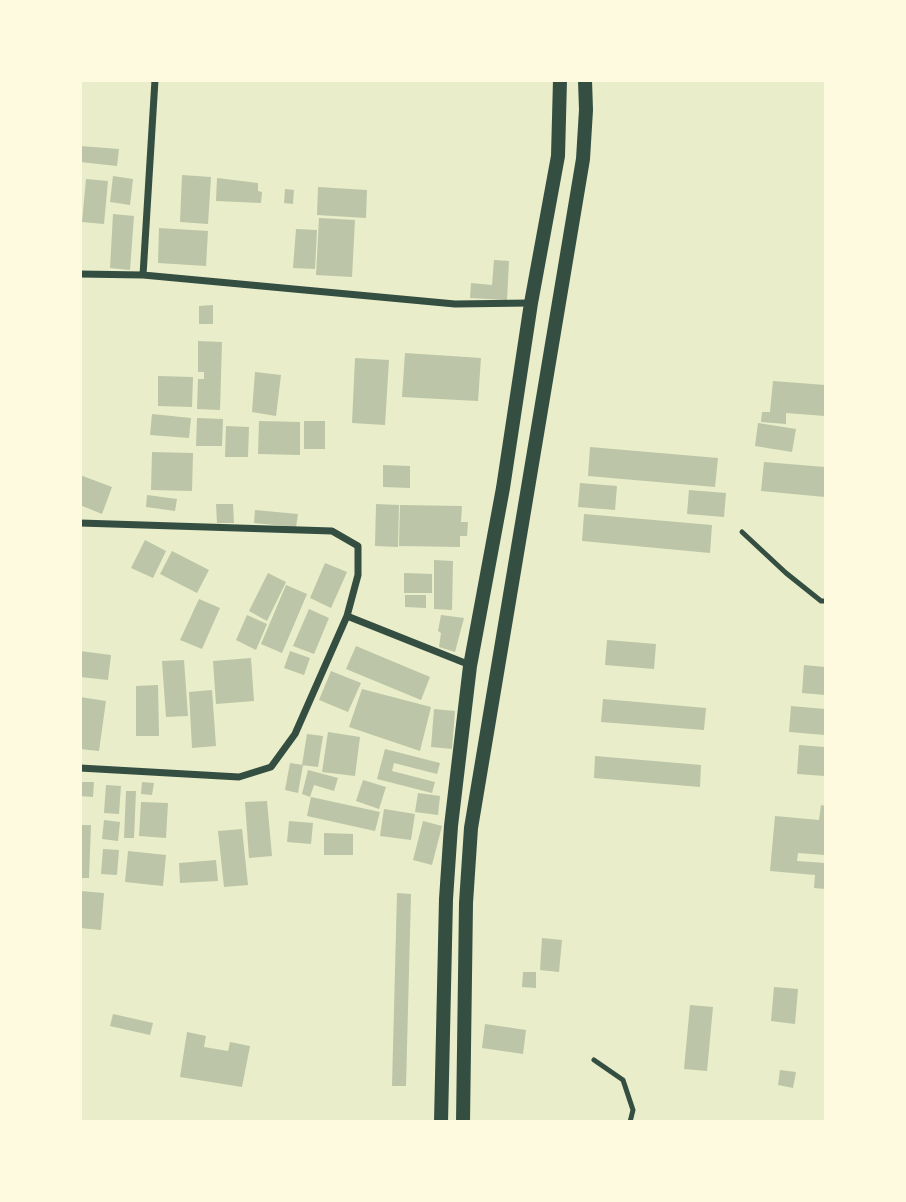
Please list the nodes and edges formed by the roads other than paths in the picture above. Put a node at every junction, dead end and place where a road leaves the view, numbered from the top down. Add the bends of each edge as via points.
1 (155, 80) edge
2 (560, 80) edge
3 (585, 80) edge
4 (80, 274) edge
5 (143, 275) junction
6 (531, 303) junction
7 (80, 523) edge
8 (741, 532) dead end
9 (825, 601) edge
10 (346, 616) junction
11 (470, 666) junction
12 (80, 768) edge
13 (594, 1060) dead end
14 (441, 1122) edge
15 (463, 1122) edge
16 (630, 1122) edge

1 - 5 street
2 - 6 main road via 558,156
3 - 15 main road via 583,159 471,828
4 - 5 street
5 - 6 street via 456,304
6 - 11 main road
7 - 10 street via 332,531 358,546 358,575
8 - 9 lane
10 - 11 street
10 - 12 street via 295,734 271,767 239,776
11 - 14 main road via 447,887
13 - 16 lane via 623,1080 633,1110

